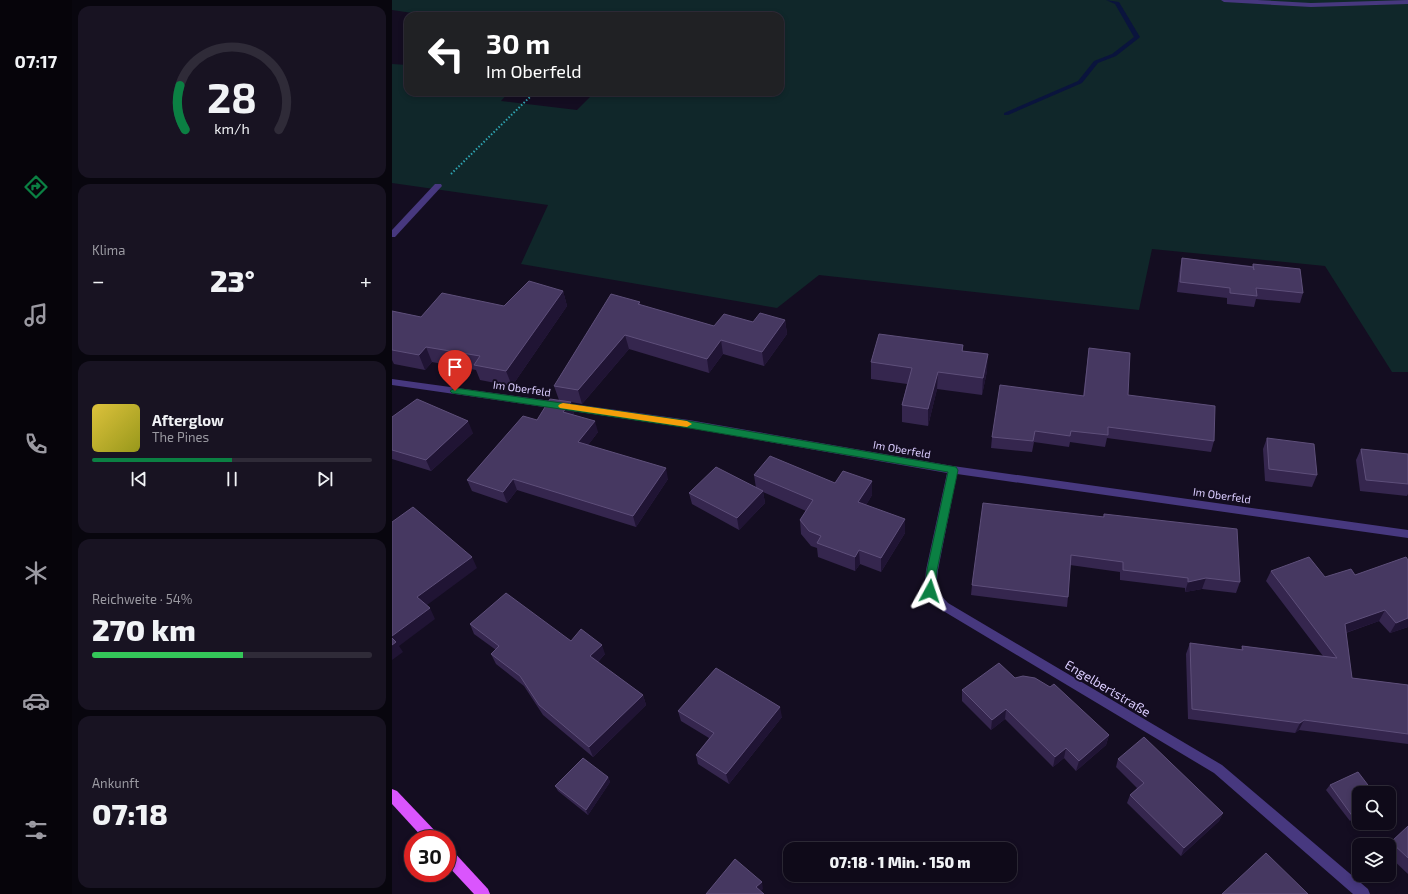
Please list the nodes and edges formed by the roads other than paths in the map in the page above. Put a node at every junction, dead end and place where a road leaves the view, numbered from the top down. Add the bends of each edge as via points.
1 (1224, 0) edge
2 (1408, 2) edge
3 (438, 186) road end
4 (392, 235) edge
5 (392, 382) edge
6 (953, 470) junction
7 (1408, 534) edge
8 (392, 794) edge
9 (425, 830) edge
10 (456, 865) edge
11 (483, 894) edge
12 (1363, 894) edge

1 - 2 street via 1311,5
3 - 4 street
5 - 6 street, Im Oberfeld via 689,424
6 - 7 street, Im Oberfeld
6 - 12 street, Engelbertstraße via 930,591 944,606 1218,769
8 - 9 main road
10 - 11 main road

